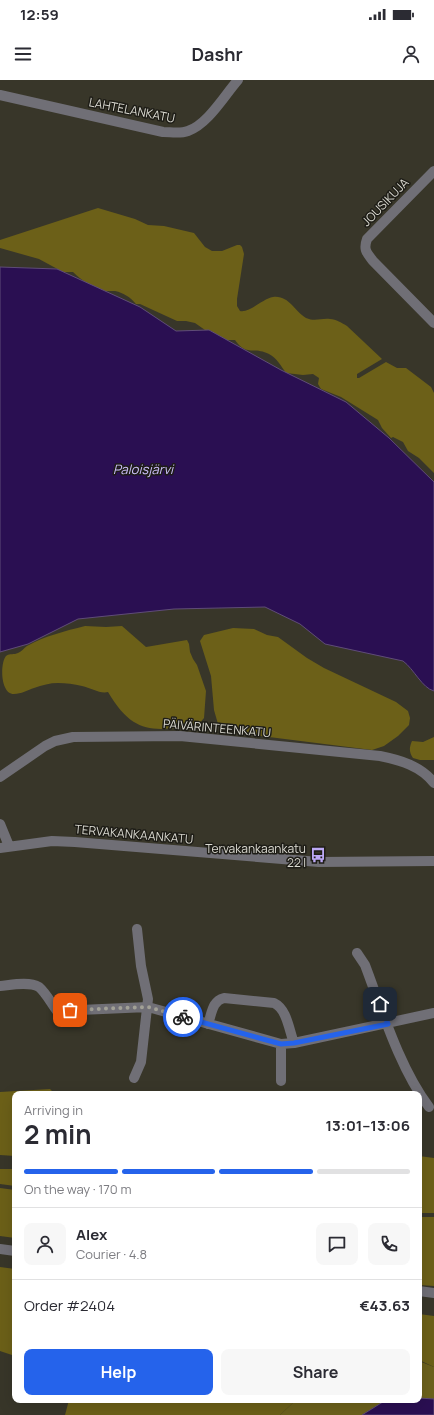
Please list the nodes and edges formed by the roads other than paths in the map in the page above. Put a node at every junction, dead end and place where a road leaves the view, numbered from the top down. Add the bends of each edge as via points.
1 (238, 80) edge
2 (0, 95) edge
3 (434, 171) edge
4 (434, 324) edge
5 (0, 777) edge
6 (434, 783) edge
7 (0, 824) edge
8 (5, 847) edge
9 (434, 862) edge
10 (137, 929) dead end
11 (357, 953) dead end
12 (0, 986) edge
13 (148, 1007) junction
14 (434, 1013) edge
15 (208, 1024) junction
16 (388, 1024) junction
17 (294, 1043) junction
18 (281, 1044) junction
19 (134, 1078) dead end
20 (281, 1081) dead end
21 (418, 1091) edge
22 (422, 1098) edge
23 (429, 1107) dead end
24 (0, 1249) edge
25 (12, 1251) edge
26 (422, 1291) edge
27 (434, 1292) edge

1 - 2 street, LAHTELANKATU via 202,123 182,132 163,132
3 - 4 street, JOUSIKUJA via 364,246 374,261
5 - 6 street, PÄIVÄRINTEENKATU via 45,746 64,738 180,736 380,756 400,760 412,766
7 - 8 street
8 - 9 street, TERVAKANKAANKATU via 52,841 319,862
10 - 13 street
11 - 16 street via 365,965
12 - 13 street via 37,986 57,1011
13 - 15 street
13 - 19 street via 141,1062
14 - 16 street
15 - 17 street via 215,1003 224,998 274,1002 283,1010
15 - 18 street
16 - 17 street
16 - 21 street
17 - 18 street
18 - 20 street
22 - 23 street
24 - 25 street
26 - 27 street

